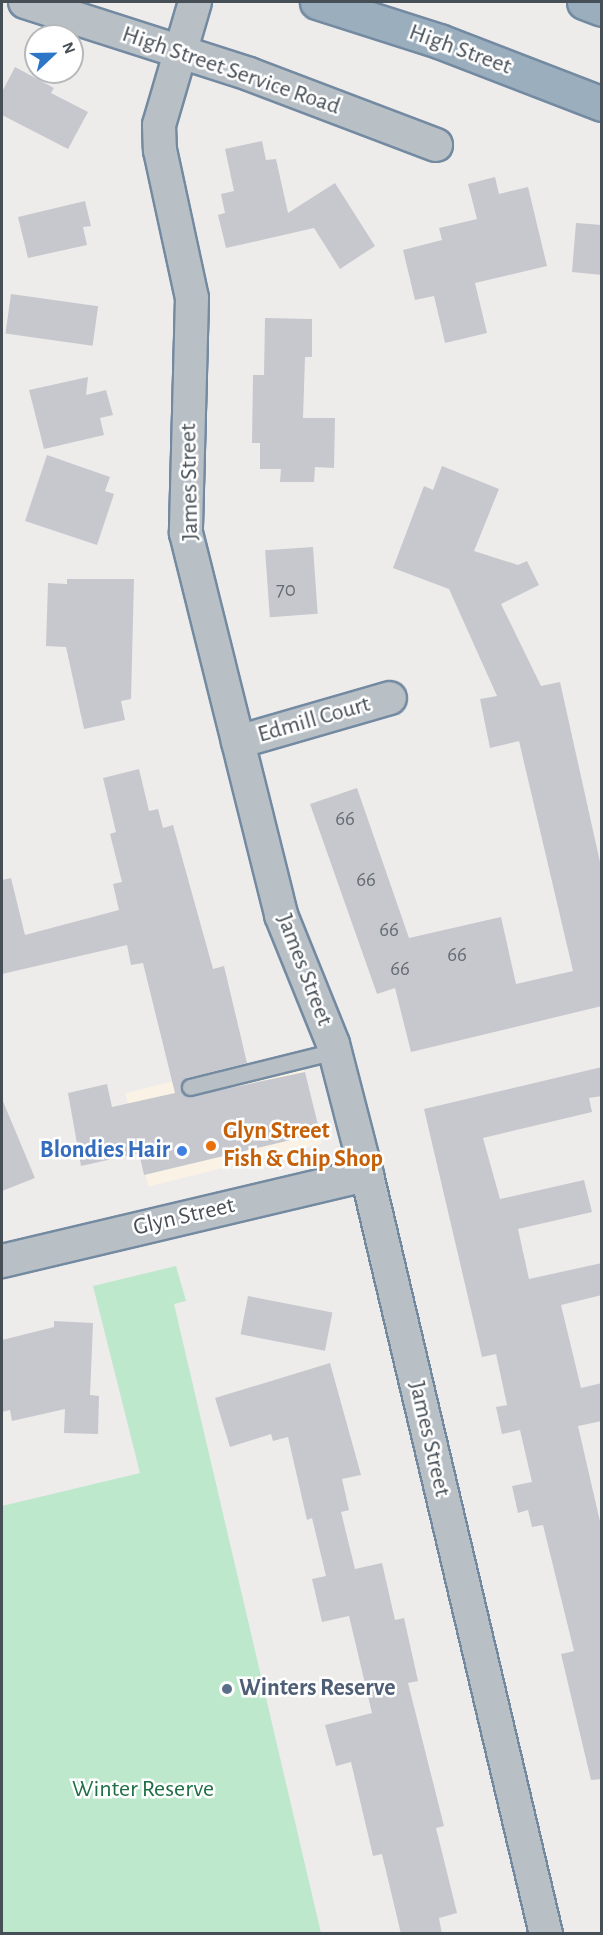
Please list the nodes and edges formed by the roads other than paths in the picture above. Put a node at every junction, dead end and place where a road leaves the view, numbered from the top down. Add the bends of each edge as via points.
1 (25, 2) edge
2 (195, 2) edge
3 (316, 2) edge
4 (584, 2) edge
5 (602, 9) edge
6 (179, 52) junction
7 (602, 104) edge
8 (436, 145) dead end
9 (390, 698) dead end
10 (238, 742) junction
11 (335, 1051) junction
12 (190, 1087) dead end
13 (367, 1175) junction
14 (2, 1261) edge
15 (546, 1934) edge

1 - 6 street, High Street Service Road
2 - 6 street, James Street
3 - 7 highway, High Street via 439,41
4 - 5 highway
6 - 8 street, High Street Service Road via 249,74
6 - 10 street, James Street via 164,101 159,137 192,298 186,533
9 - 10 street, Edmill Court
10 - 11 street, James Street via 281,915
11 - 12 lane
11 - 13 street, James Street
13 - 14 street, Glyn Street
13 - 15 street, James Street

